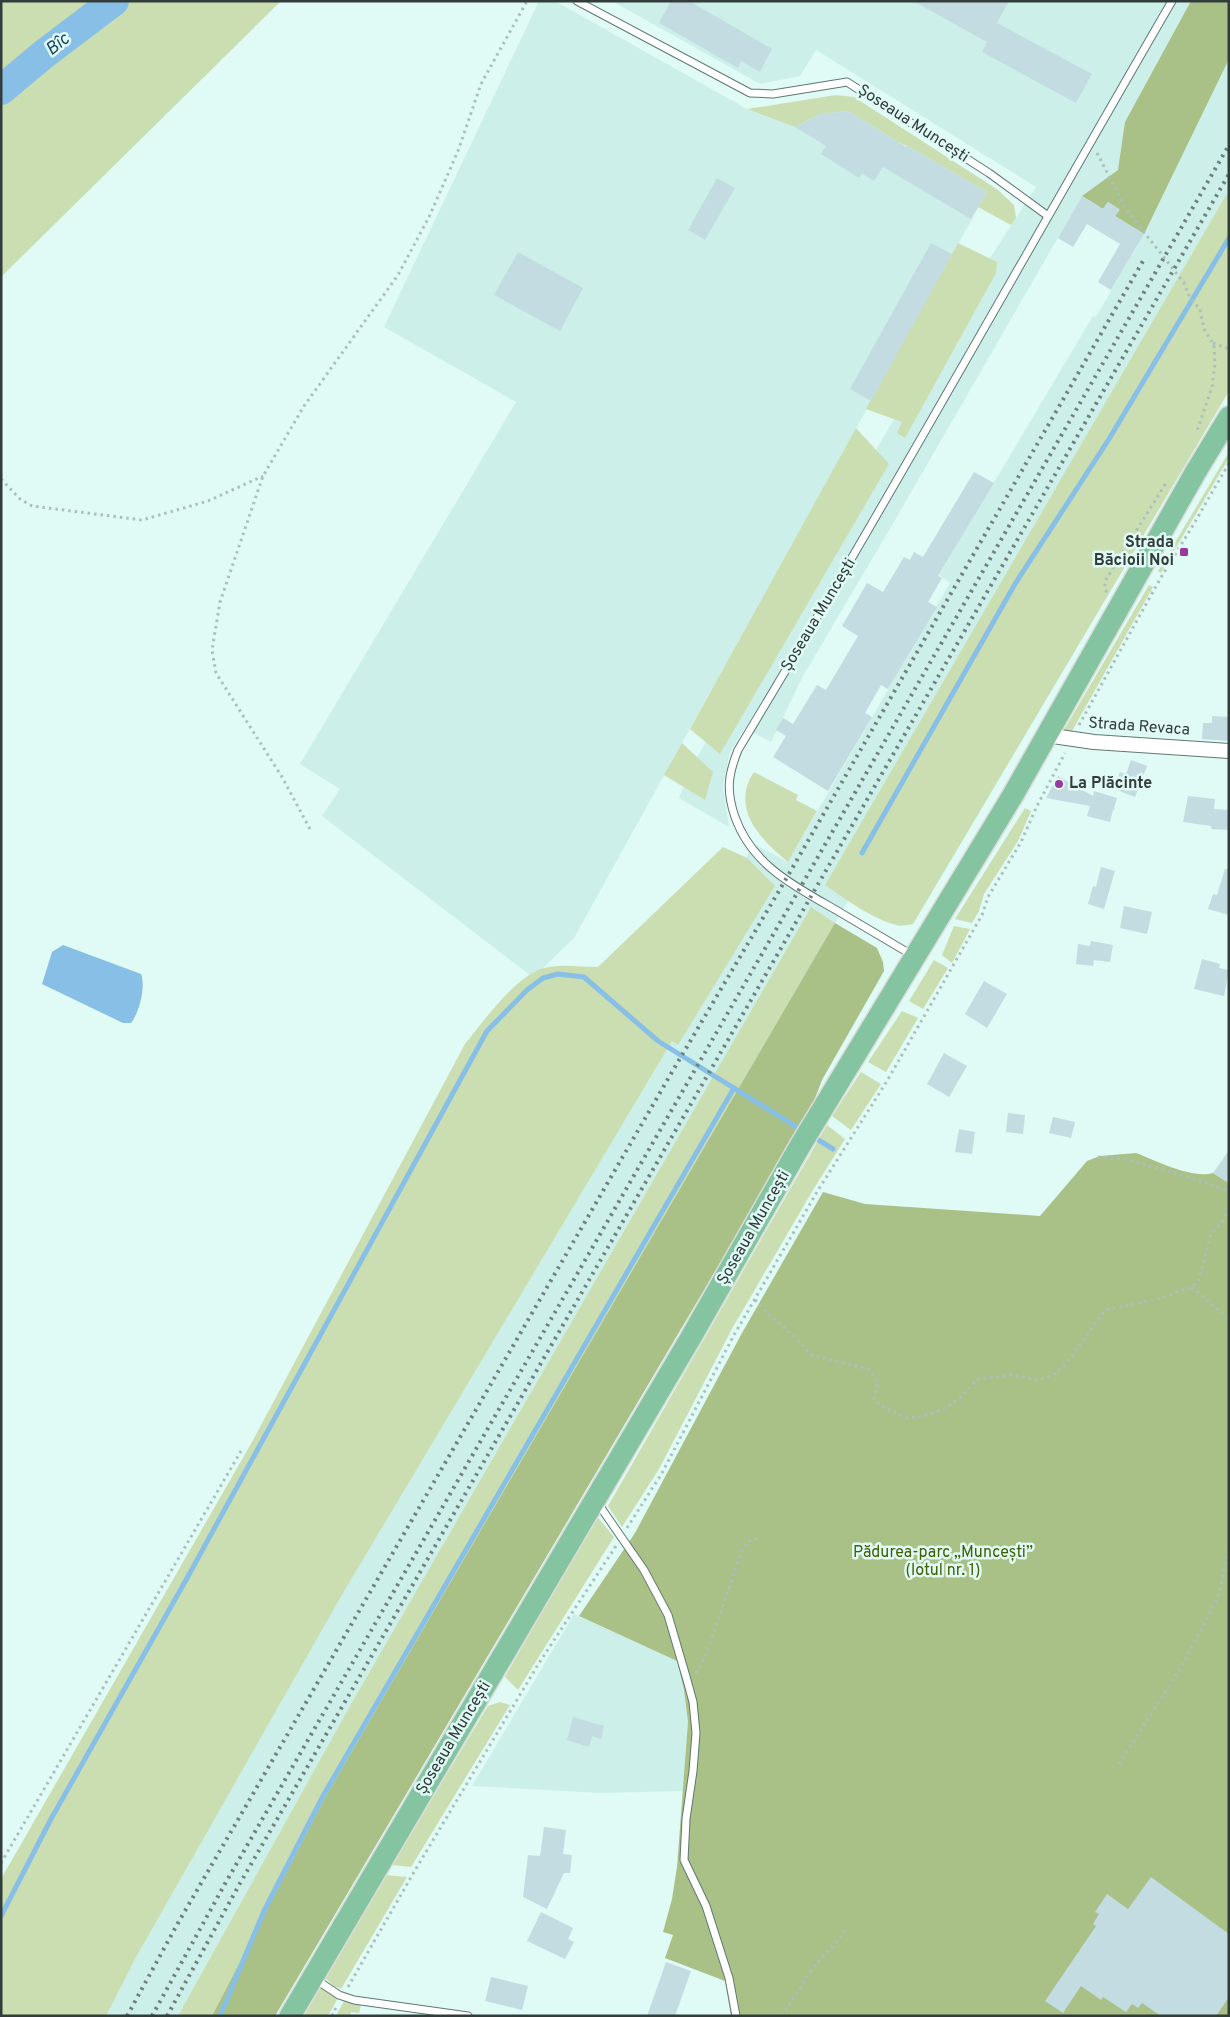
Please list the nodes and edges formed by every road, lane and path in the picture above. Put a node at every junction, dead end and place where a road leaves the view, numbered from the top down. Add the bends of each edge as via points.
1 (527, 1) edge
2 (578, 1) edge
3 (1172, 1) edge
4 (1091, 142) junction
5 (1048, 216) junction
6 (1212, 342) junction
7 (1229, 350) edge
8 (1227, 422) edge
9 (1196, 433) dead end
10 (1229, 463) edge
11 (263, 476) junction
12 (1169, 478) dead end
13 (1, 479) edge
14 (1112, 598) dead end
15 (1046, 736) junction
16 (1072, 739) junction
17 (1229, 751) edge
18 (310, 829) dead end
19 (1010, 860) junction
20 (1015, 861) dead end
21 (914, 957) junction
22 (1098, 1156) dead end
23 (1229, 1192) edge
24 (1229, 1206) edge
25 (1192, 1287) junction
26 (755, 1300) junction
27 (1229, 1319) edge
28 (241, 1451) dead end
29 (595, 1500) junction
30 (621, 1537) junction
31 (760, 1538) dead end
32 (1229, 1547) edge
33 (688, 1680) junction
34 (1119, 1764) dead end
35 (1, 1863) edge
36 (846, 1927) dead end
37 (312, 1977) junction
38 (343, 1996) junction
39 (290, 2016) edge
40 (332, 2016) edge
41 (468, 2016) edge
42 (736, 2016) edge
43 (782, 2016) edge

1 - 11 path via 481,84 458,151 429,217 398,275 304,406
2 - 5 lane, Șoseaua Muncești via 750,93 773,94 847,82 989,173
3 - 4 lane, Șoseaua Muncești
4 - 5 lane, Șoseaua Muncești
4 - 6 path via 1126,209 1184,283 1200,310 1204,329
5 - 21 lane, Șoseaua Muncești via 738,750 730,769 731,803 739,828 756,855 811,896
6 - 7 path
6 - 9 path via 1215,364 1212,388
8 - 15 main road, Șoseaua Muncești
10 - 16 path via 1160,579
11 - 13 path via 208,501 142,520 32,506 20,499
11 - 18 path via 220,602 212,650 216,673 282,777
12 - 14 path via 1105,580 1105,590
15 - 16 street, Strada Revaca
15 - 21 main road, Șoseaua Muncești
16 - 17 street, Strada Revaca
16 - 19 path
19 - 20 path
19 - 26 path via 887,1081 817,1192
21 - 29 main road, Șoseaua Muncești via 800,1146
22 - 23 path via 1124,1159 1179,1174
24 - 25 path via 1222,1222 1211,1234 1199,1280
25 - 26 path via 1158,1299 1104,1310 1065,1365 1052,1376 1038,1380 1011,1375 978,1380 941,1410 906,1418 874,1398 878,1382 868,1369 811,1355
25 - 27 path
26 - 30 path via 662,1473
28 - 35 path
29 - 30 lane
29 - 37 main road, Șoseaua Muncești
30 - 33 lane via 644,1570 668,1615
30 - 38 path via 539,1663
31 - 33 path via 749,1541 741,1552 705,1658 698,1672
32 - 34 path via 1220,1592 1186,1659
33 - 42 lane via 696,1733 684,1860 706,1906 729,1978
36 - 43 path
37 - 38 lane
37 - 39 main road, Șoseaua Muncești
38 - 40 path
38 - 41 lane

